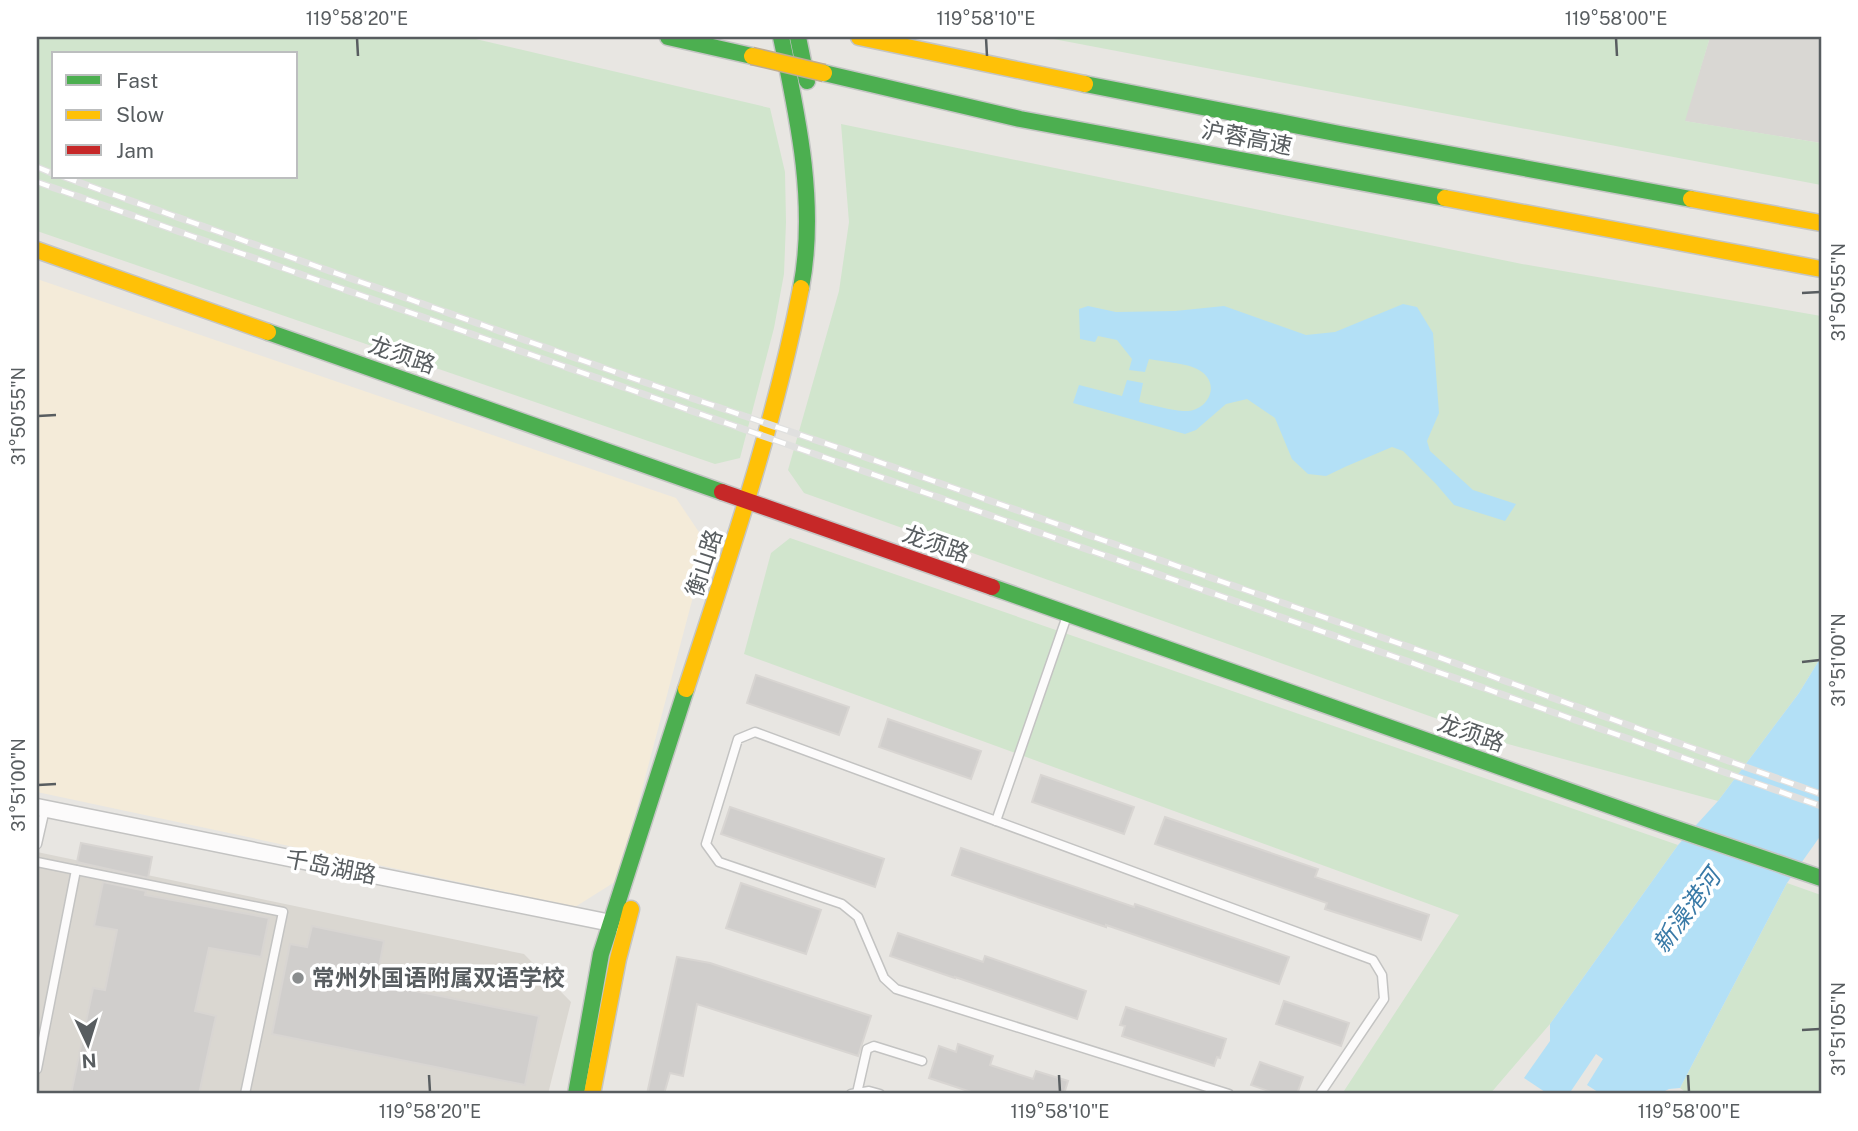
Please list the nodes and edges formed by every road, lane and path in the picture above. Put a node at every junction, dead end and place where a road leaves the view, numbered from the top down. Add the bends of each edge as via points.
1 (668, 37) edge
2 (781, 37) edge
3 (798, 37) edge
4 (859, 37) edge
5 (810, 100) dead end
6 (816, 137) dead end
7 (1821, 223) edge
8 (37, 250) edge
9 (1821, 269) edge
10 (753, 503) junction
11 (1068, 614) junction
12 (41, 808) edge
13 (996, 821) junction
14 (37, 844) edge
15 (37, 862) edge
16 (76, 870) junction
17 (1821, 878) edge
18 (619, 925) junction
19 (922, 1061) dead end
20 (37, 1069) edge
21 (245, 1094) edge
22 (576, 1094) edge
23 (592, 1094) edge
24 (854, 1094) edge
25 (880, 1094) edge
26 (1229, 1094) edge
27 (1320, 1094) edge

1 - 9 main road, 沪蓉高速, bridge via 1020,119
2 - 10 main road, 衡山路 via 798,118 807,205 806,263
3 - 5 main road
4 - 7 main road, 沪蓉高速 via 1459,157
6 - 10 main road, 衡山路 via 821,240 801,362
8 - 10 main road, 龙须路
10 - 11 main road, 龙须路
10 - 18 main road, 衡山路
11 - 13 lane
11 - 17 main road, 龙须路
12 - 14 lane
12 - 18 street, 千岛湖路
13 - 26 lane via 755,732 738,739 706,844 719,862 842,904 859,917 884,978 896,989
13 - 27 lane via 1373,960 1382,975 1384,999
15 - 16 lane
16 - 20 lane
16 - 21 lane via 283,912
18 - 22 main road, 衡山路 via 601,954
18 - 23 main road, 衡山路 via 618,959
19 - 24 lane via 874,1046 867,1049
24 - 25 lane

